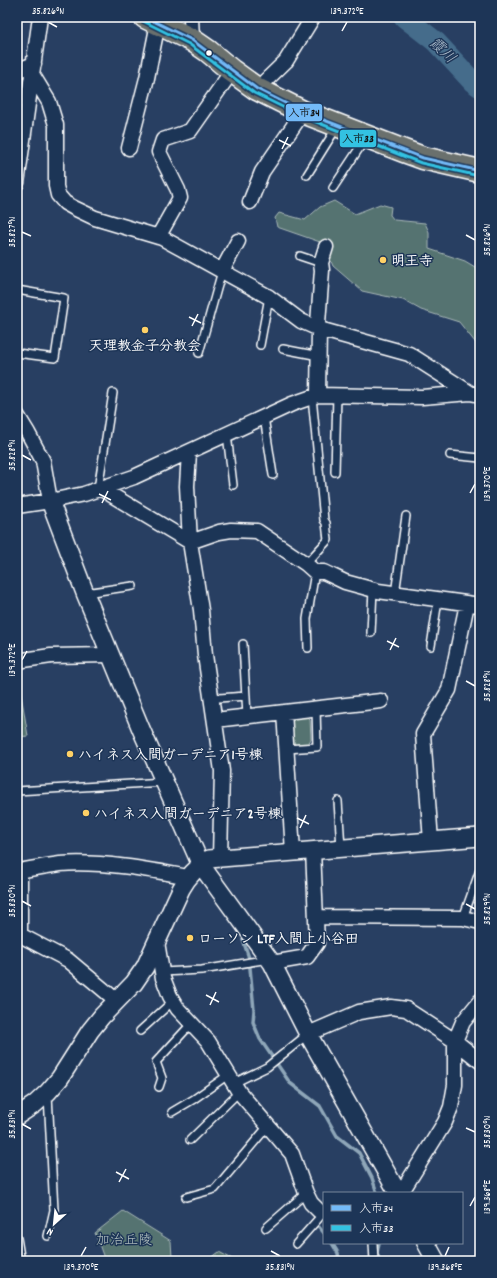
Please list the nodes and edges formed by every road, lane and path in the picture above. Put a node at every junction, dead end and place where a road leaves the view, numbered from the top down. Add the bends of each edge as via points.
1 (40, 17) edge
2 (191, 17) edge
3 (313, 17) edge
4 (151, 20) edge
5 (192, 40) junction
6 (33, 69) junction
7 (17, 71) edge
8 (232, 71) junction
9 (257, 89) junction
10 (303, 112) junction
11 (338, 125) junction
12 (368, 137) junction
13 (129, 148) dead end
14 (480, 172) edge
15 (307, 175) dead end
16 (17, 183) edge
17 (333, 188) dead end
18 (250, 202) dead end
19 (158, 237) junction
20 (238, 241) dead end
21 (326, 247) dead end
22 (300, 256) dead end
23 (321, 263) junction
24 (222, 271) junction
25 (17, 290) edge
26 (269, 297) junction
27 (319, 329) junction
28 (260, 345) dead end
29 (283, 349) dead end
30 (17, 353) edge
31 (199, 353) dead end
32 (319, 356) junction
33 (112, 393) dead end
34 (475, 394) edge
35 (336, 395) junction
36 (315, 396) junction
37 (17, 415) edge
38 (264, 417) junction
39 (227, 434) junction
40 (189, 452) junction
41 (450, 455) dead end
42 (480, 458) edge
43 (335, 472) dead end
44 (273, 475) dead end
45 (233, 485) dead end
46 (99, 489) junction
47 (50, 501) junction
48 (17, 506) edge
49 (406, 516) dead end
50 (190, 542) junction
51 (311, 568) junction
52 (132, 586) dead end
53 (373, 590) junction
54 (85, 593) junction
55 (394, 594) junction
56 (438, 600) junction
57 (474, 605) edge
58 (371, 633) dead end
59 (243, 644) dead end
60 (431, 646) dead end
61 (308, 648) dead end
62 (110, 655) junction
63 (17, 661) edge
64 (211, 695) junction
65 (246, 696) junction
66 (381, 700) dead end
67 (316, 708) junction
68 (284, 712) junction
69 (248, 716) junction
70 (215, 720) junction
71 (286, 749) junction
72 (164, 782) junction
73 (17, 791) edge
74 (338, 801) dead end
75 (480, 837) edge
76 (431, 841) junction
77 (341, 848) junction
78 (313, 850) junction
79 (293, 852) junction
80 (220, 858) junction
81 (201, 865) junction
82 (480, 870) edge
83 (18, 871) edge
84 (188, 877) junction
85 (316, 917) junction
86 (463, 918) junction
87 (480, 922) edge
88 (157, 942) junction
89 (270, 961) junction
90 (162, 972) junction
91 (117, 1000) junction
92 (173, 1001) junction
93 (480, 1001) edge
94 (192, 1023) junction
95 (140, 1031) dead end
96 (308, 1034) junction
97 (455, 1041) junction
98 (480, 1061) edge
99 (234, 1083) junction
100 (159, 1087) dead end
101 (48, 1092) junction
102 (172, 1112) dead end
103 (17, 1116) edge
104 (268, 1126) junction
105 (190, 1140) dead end
106 (398, 1192) edge
107 (400, 1192) edge
108 (306, 1193) junction
109 (186, 1197) dead end
110 (322, 1212) edge
111 (266, 1228) dead end
112 (48, 1236) dead end
113 (17, 1238) edge
114 (296, 1244) dead end
115 (373, 1244) edge
116 (427, 1244) edge
117 (17, 1256) edge
118 (374, 1261) edge
119 (436, 1261) edge

1 - 6 street
2 - 5 street
3 - 9 street via 286,61
4 - 5 main road
4 - 13 street via 146,78
5 - 8 main road
6 - 7 street
6 - 16 street
6 - 19 street via 49,102 56,125 58,195 65,202 95,218
8 - 9 main road
8 - 19 street via 190,131 163,140 159,152 180,198
9 - 10 main road
10 - 11 main road
10 - 18 street via 262,172
11 - 12 main road
11 - 15 lane
12 - 14 main road via 424,158
12 - 17 lane
19 - 24 street
20 - 24 street
21 - 23 street
22 - 23 lane
23 - 27 street
24 - 26 street
24 - 31 lane
25 - 30 lane via 64,298 55,358
26 - 27 street via 300,320
26 - 28 lane
27 - 32 street
27 - 34 street via 409,354
29 - 32 lane
32 - 36 street
33 - 46 lane
34 - 35 street via 422,397
35 - 36 street
35 - 43 lane
36 - 38 street
36 - 51 lane via 324,520 328,540
37 - 47 street via 43,461
38 - 39 street
38 - 44 lane
39 - 40 street
39 - 45 lane
40 - 46 street via 134,477
40 - 50 street via 187,486
41 - 42 lane
46 - 47 street
46 - 50 street
47 - 48 street
47 - 54 street
49 - 55 lane
50 - 51 street via 231,530 257,531
50 - 64 street
51 - 53 street
51 - 61 lane
52 - 54 lane
53 - 55 street
53 - 58 lane
54 - 62 street
55 - 56 street
56 - 57 street
56 - 60 lane
57 - 76 street via 449,690 423,734
59 - 65 lane
62 - 63 street via 51,656
62 - 72 street
64 - 65 lane via 219,698
64 - 70 street
65 - 69 lane
66 - 67 street
67 - 68 street
67 - 71 lane via 317,747
68 - 69 street
68 - 71 street
69 - 70 street
70 - 80 street via 222,771
71 - 79 street
72 - 73 lane
72 - 81 street
74 - 77 lane
75 - 76 street
76 - 77 street
77 - 78 street
78 - 79 street
78 - 85 street
79 - 80 street
80 - 81 street via 209,859
81 - 84 street
81 - 89 street
82 - 86 lane
83 - 84 street via 60,864 100,864
83 - 91 street via 20,935 68,960
84 - 88 street
85 - 86 street
85 - 89 street via 318,943 307,957
86 - 87 street
88 - 90 street
88 - 91 street via 146,967
89 - 90 lane via 202,970
89 - 96 street
90 - 92 street
91 - 101 street via 90,1030 60,1078
92 - 94 street
92 - 95 lane
93 - 97 street via 463,1022
94 - 99 street via 208,1041
94 - 100 lane via 156,1062 162,1078
96 - 97 street via 358,1012 391,1007 406,1009
96 - 99 lane via 267,1067
96 - 106 street
97 - 98 street
97 - 107 street via 455,1085 451,1106 445,1122
99 - 102 lane via 194,1099
99 - 104 street
99 - 105 lane
101 - 103 street
101 - 112 lane via 54,1210
104 - 108 street via 292,1154
104 - 109 lane via 215,1189
108 - 110 street via 311,1204
108 - 111 lane
110 - 114 lane
113 - 117 lane via 20,1256
115 - 118 lane
116 - 119 street

